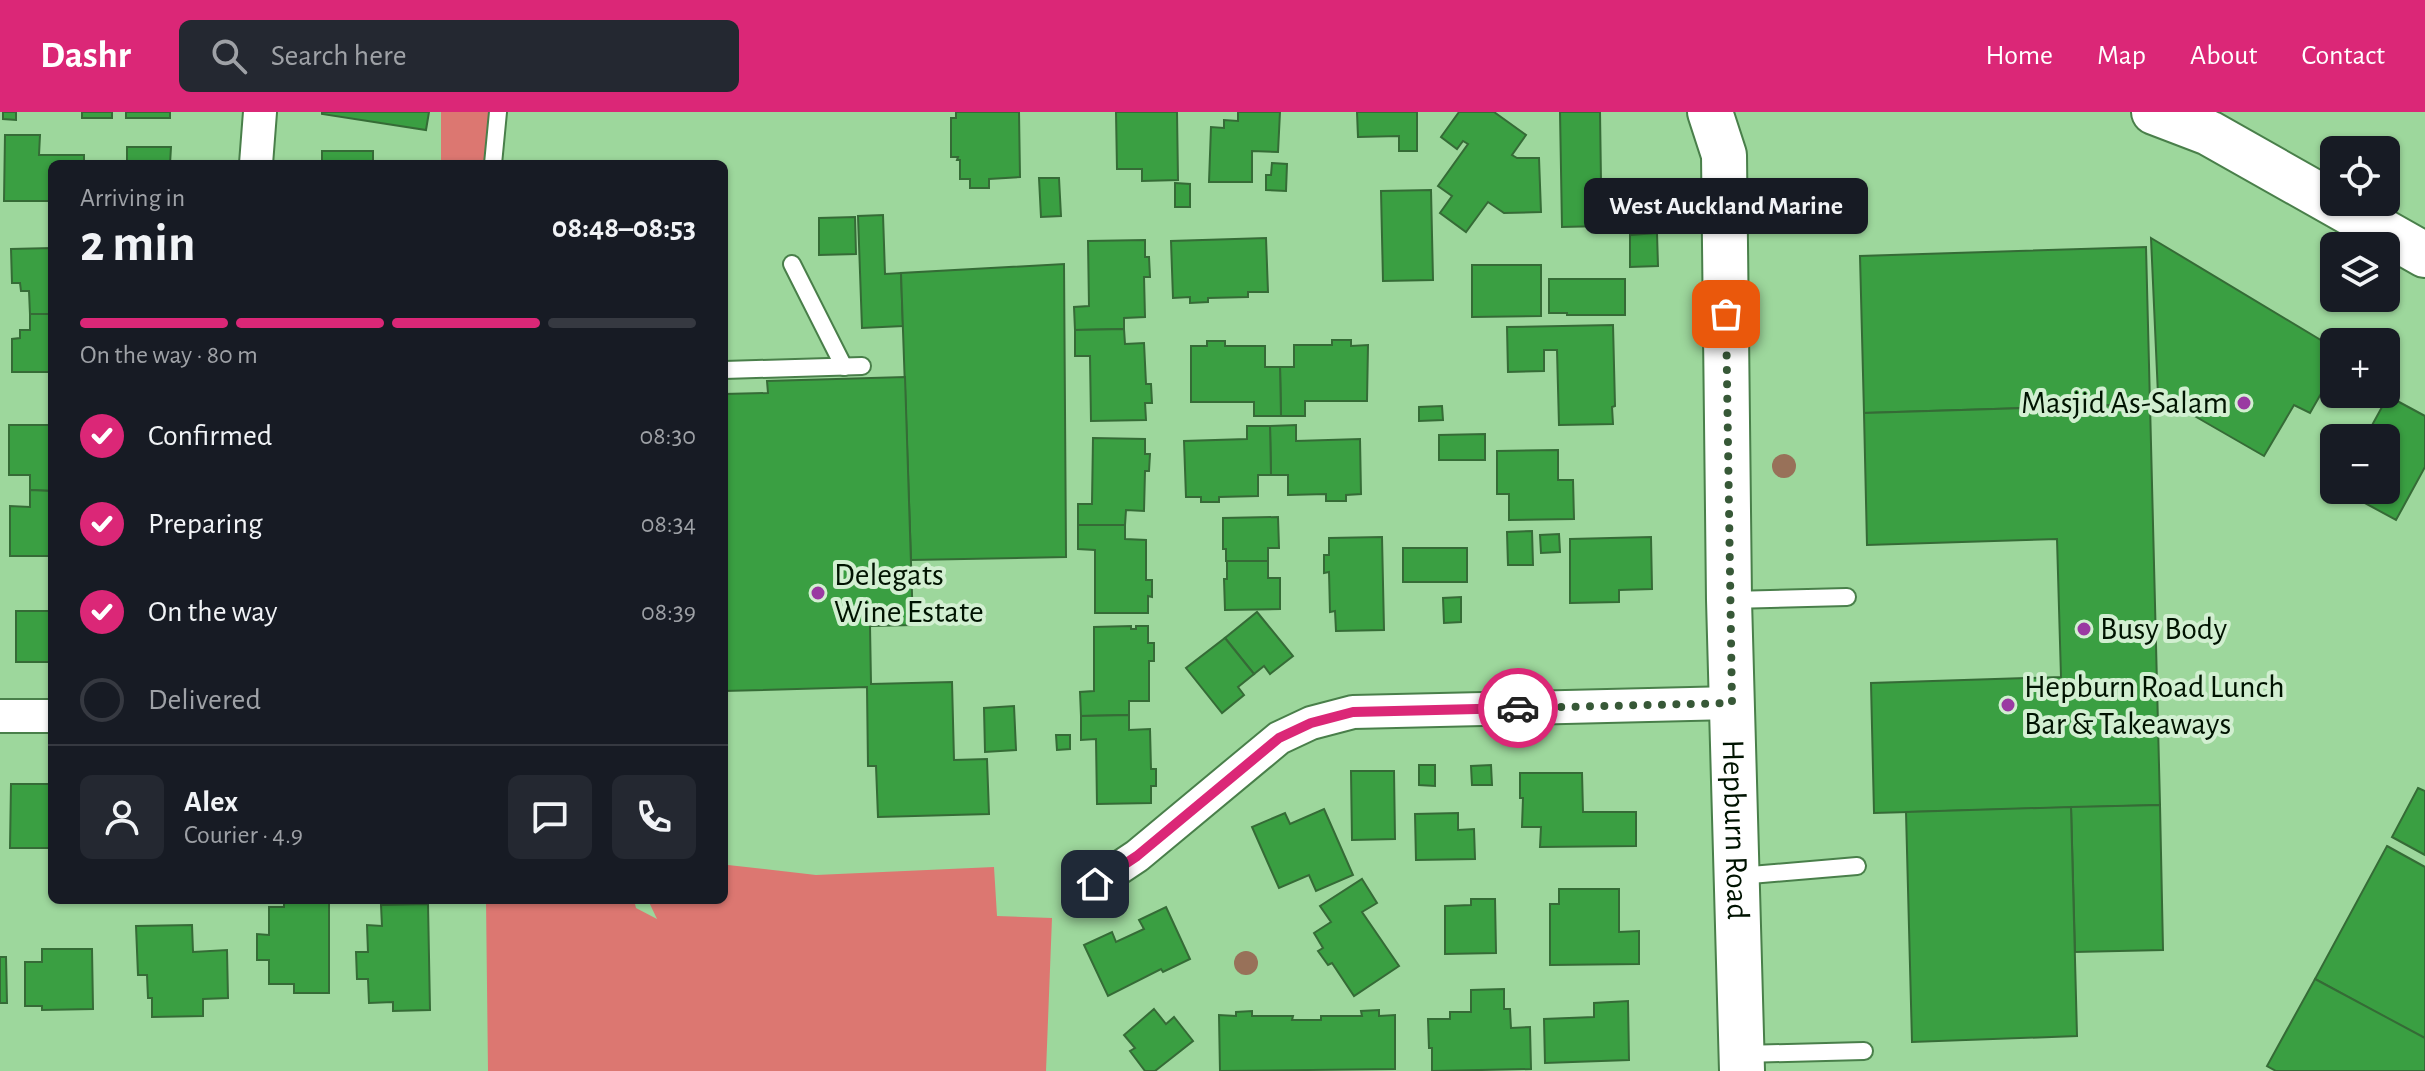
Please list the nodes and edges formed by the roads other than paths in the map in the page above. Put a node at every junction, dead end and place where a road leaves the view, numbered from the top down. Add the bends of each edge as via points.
1 (260, 112) edge
2 (498, 112) edge
3 (1710, 112) edge
4 (1744, 112) edge
5 (2154, 112) edge
6 (2210, 123) edge
7 (1724, 155) junction
8 (256, 160) edge
9 (493, 160) edge
10 (2425, 255) edge
11 (792, 264) dead end
12 (862, 366) dead end
13 (844, 367) junction
14 (728, 370) edge
15 (1847, 597) dead end
16 (1729, 600) junction
17 (1732, 703) junction
18 (0, 716) edge
19 (48, 716) edge
20 (1857, 866) dead end
21 (1735, 877) junction
22 (1095, 884) dead end
23 (1864, 1051) dead end
24 (1742, 1063) edge

1 - 8 street
2 - 9 lane
3 - 7 main road, Hepburn Road
4 - 7 main road, Hepburn Road
5 - 6 main road
6 - 10 main road
7 - 16 main road, Hepburn Road
11 - 13 lane
12 - 13 lane
13 - 14 lane
15 - 16 lane
16 - 17 main road, Hepburn Road
17 - 21 main road, Hepburn Road
17 - 22 street via 1353,712 1321,720 1279,738 1137,856
18 - 19 street
20 - 21 lane
21 - 24 main road, Hepburn Road
23 - 24 lane

